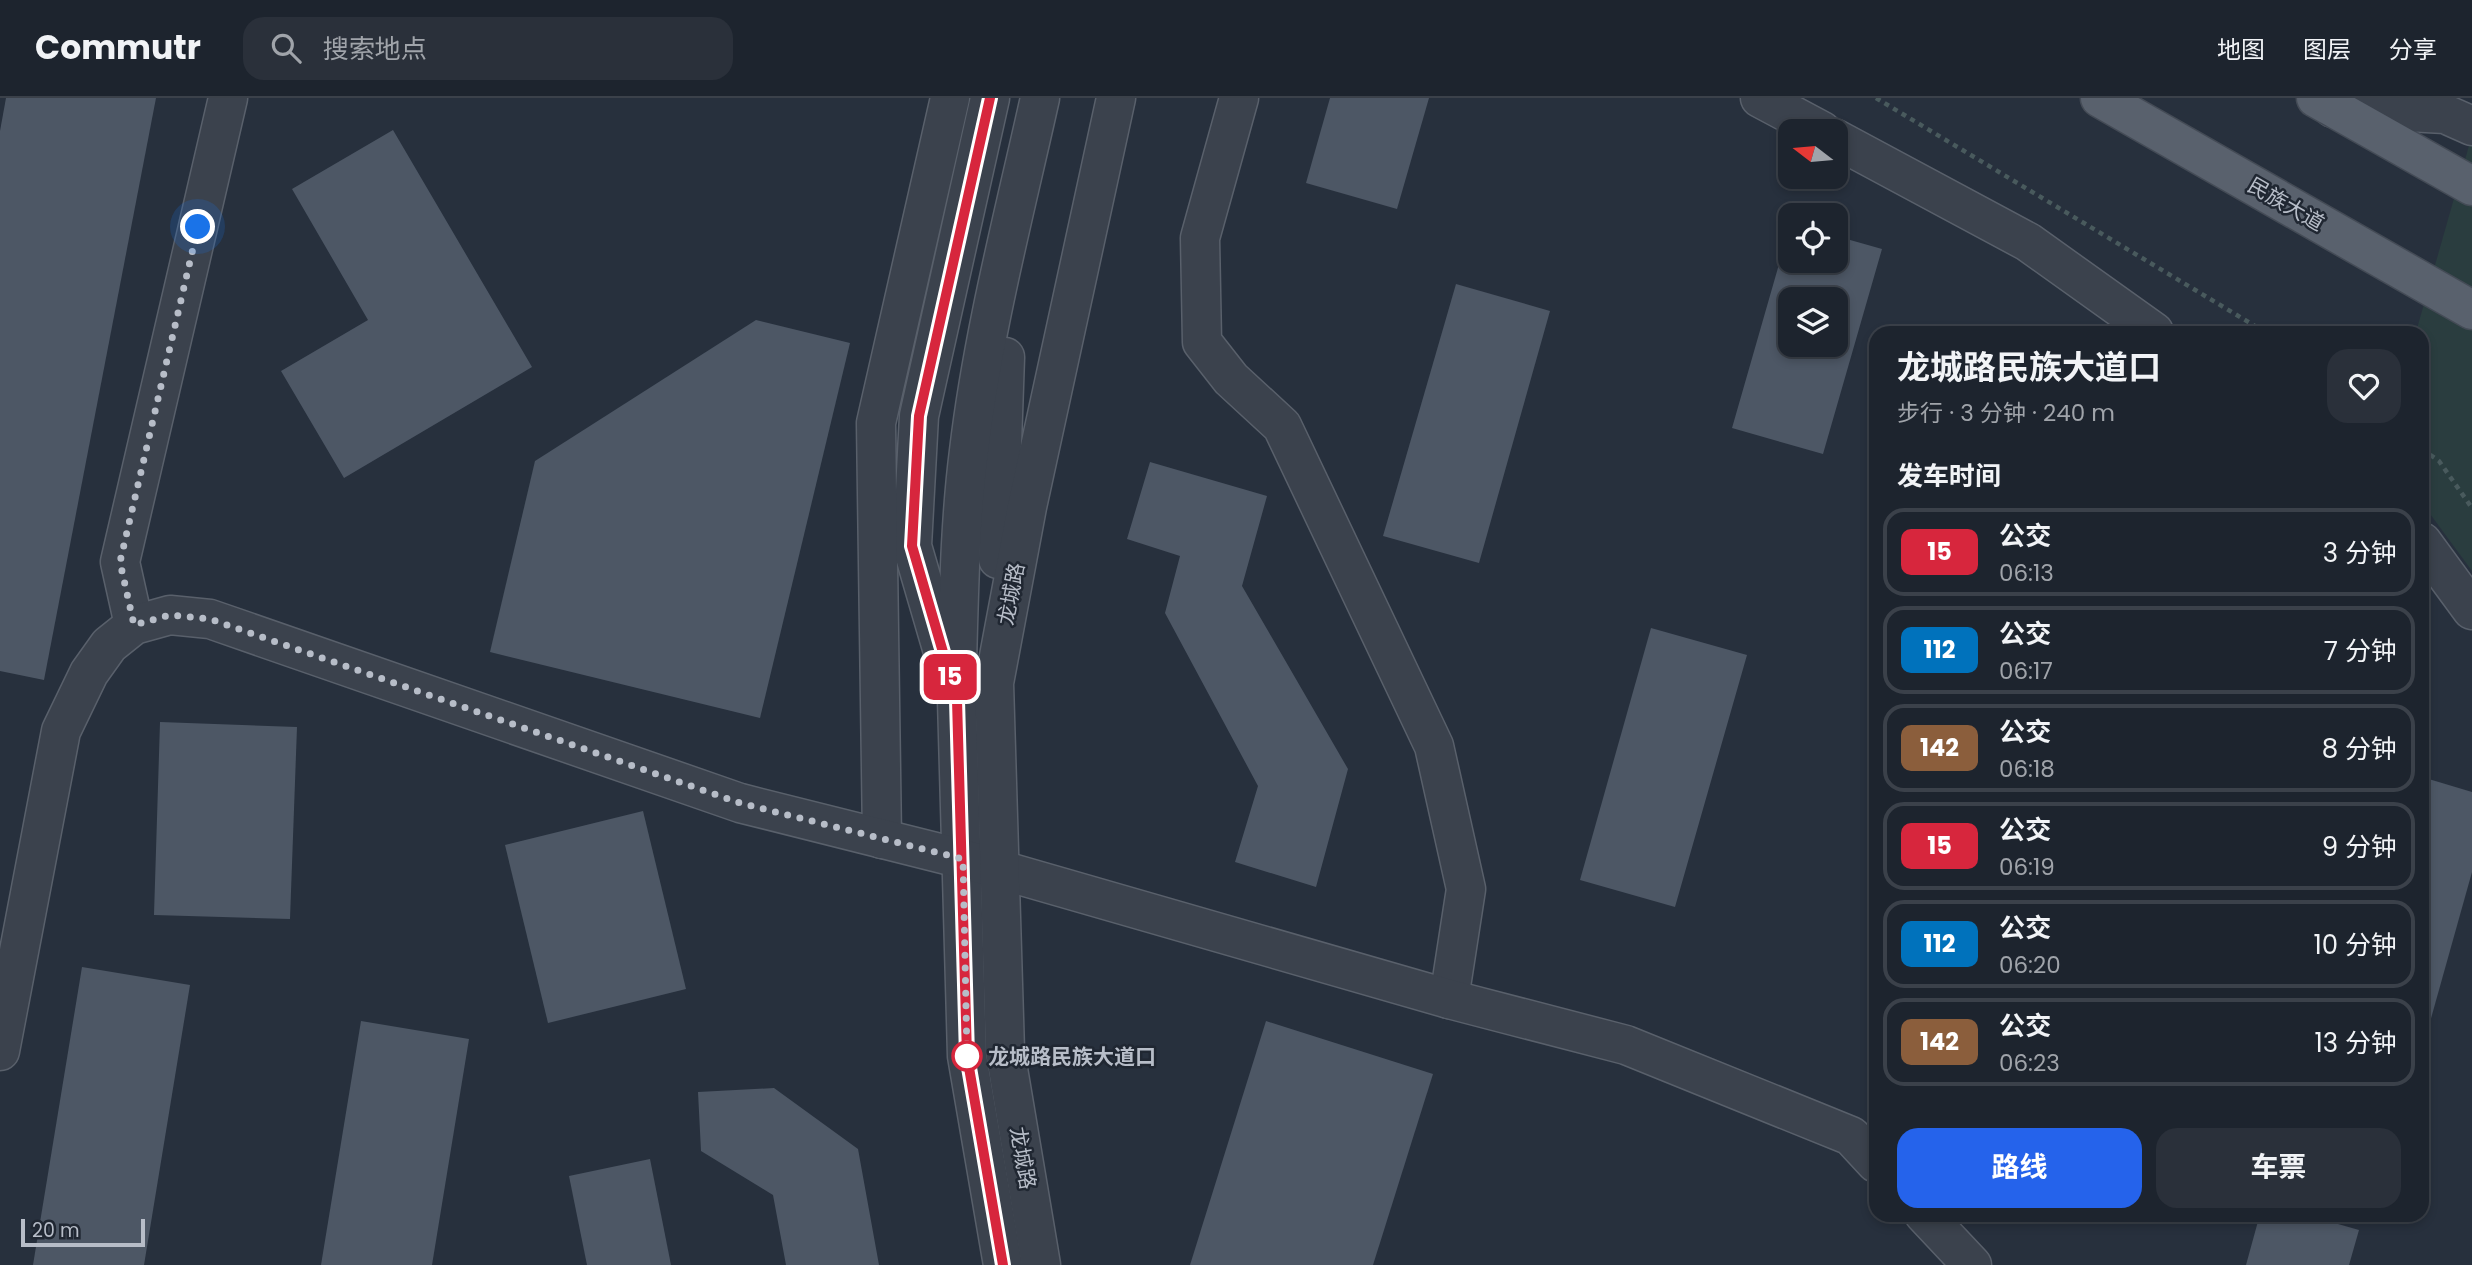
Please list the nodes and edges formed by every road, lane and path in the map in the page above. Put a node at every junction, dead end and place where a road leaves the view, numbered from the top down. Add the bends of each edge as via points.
1 (228, 98) edge
2 (950, 98) edge
3 (990, 98) edge
4 (1040, 98) edge
5 (1057, 98) edge
6 (1116, 98) edge
7 (1239, 98) edge
8 (1760, 98) edge
9 (1876, 98) edge
10 (2100, 98) edge
11 (2325, 103) edge
12 (1799, 119) edge
13 (2472, 125) edge
14 (1848, 145) edge
15 (2472, 187) edge
16 (2472, 310) edge
17 (997, 323) junction
18 (2146, 326) edge
19 (2255, 326) edge
20 (2429, 454) edge
21 (2472, 508) edge
22 (2429, 552) edge
23 (2472, 610) edge
24 (134, 625) junction
25 (994, 683) junction
26 (957, 700) junction
27 (882, 839) junction
28 (963, 859) junction
29 (1000, 870) junction
30 (1449, 999) junction
31 (0, 1051) edge
32 (1869, 1155) edge
33 (1932, 1222) edge
34 (1003, 1265) edge
35 (1041, 1265) edge
36 (1972, 1265) edge

1 - 24 street via 120,562
2 - 27 street via 876,423
3 - 26 street, 龙城路 via 919,416 912,546
4 - 17 street
5 - 17 street
6 - 25 street, 龙城路
7 - 30 street via 1200,238 1202,342 1231,379 1283,426 1434,746 1466,889
8 - 12 street
9 - 19 path
10 - 16 main road, 民族大道
11 - 13 street via 2445,114
11 - 15 main road
14 - 18 street via 2028,242
17 - 25 street
17 - 26 street via 969,450 960,550
20 - 21 path
22 - 23 street
24 - 27 street via 170,615 210,619 740,803
24 - 31 street via 109,645 89,673 61,731
25 - 29 street, 龙城路
26 - 28 street, 龙城路
27 - 28 street
28 - 29 street
28 - 34 street, 龙城路 via 967,1056
29 - 30 street
29 - 35 street, 龙城路 via 1005,1051
30 - 32 street via 1626,1045 1851,1136
33 - 36 street

